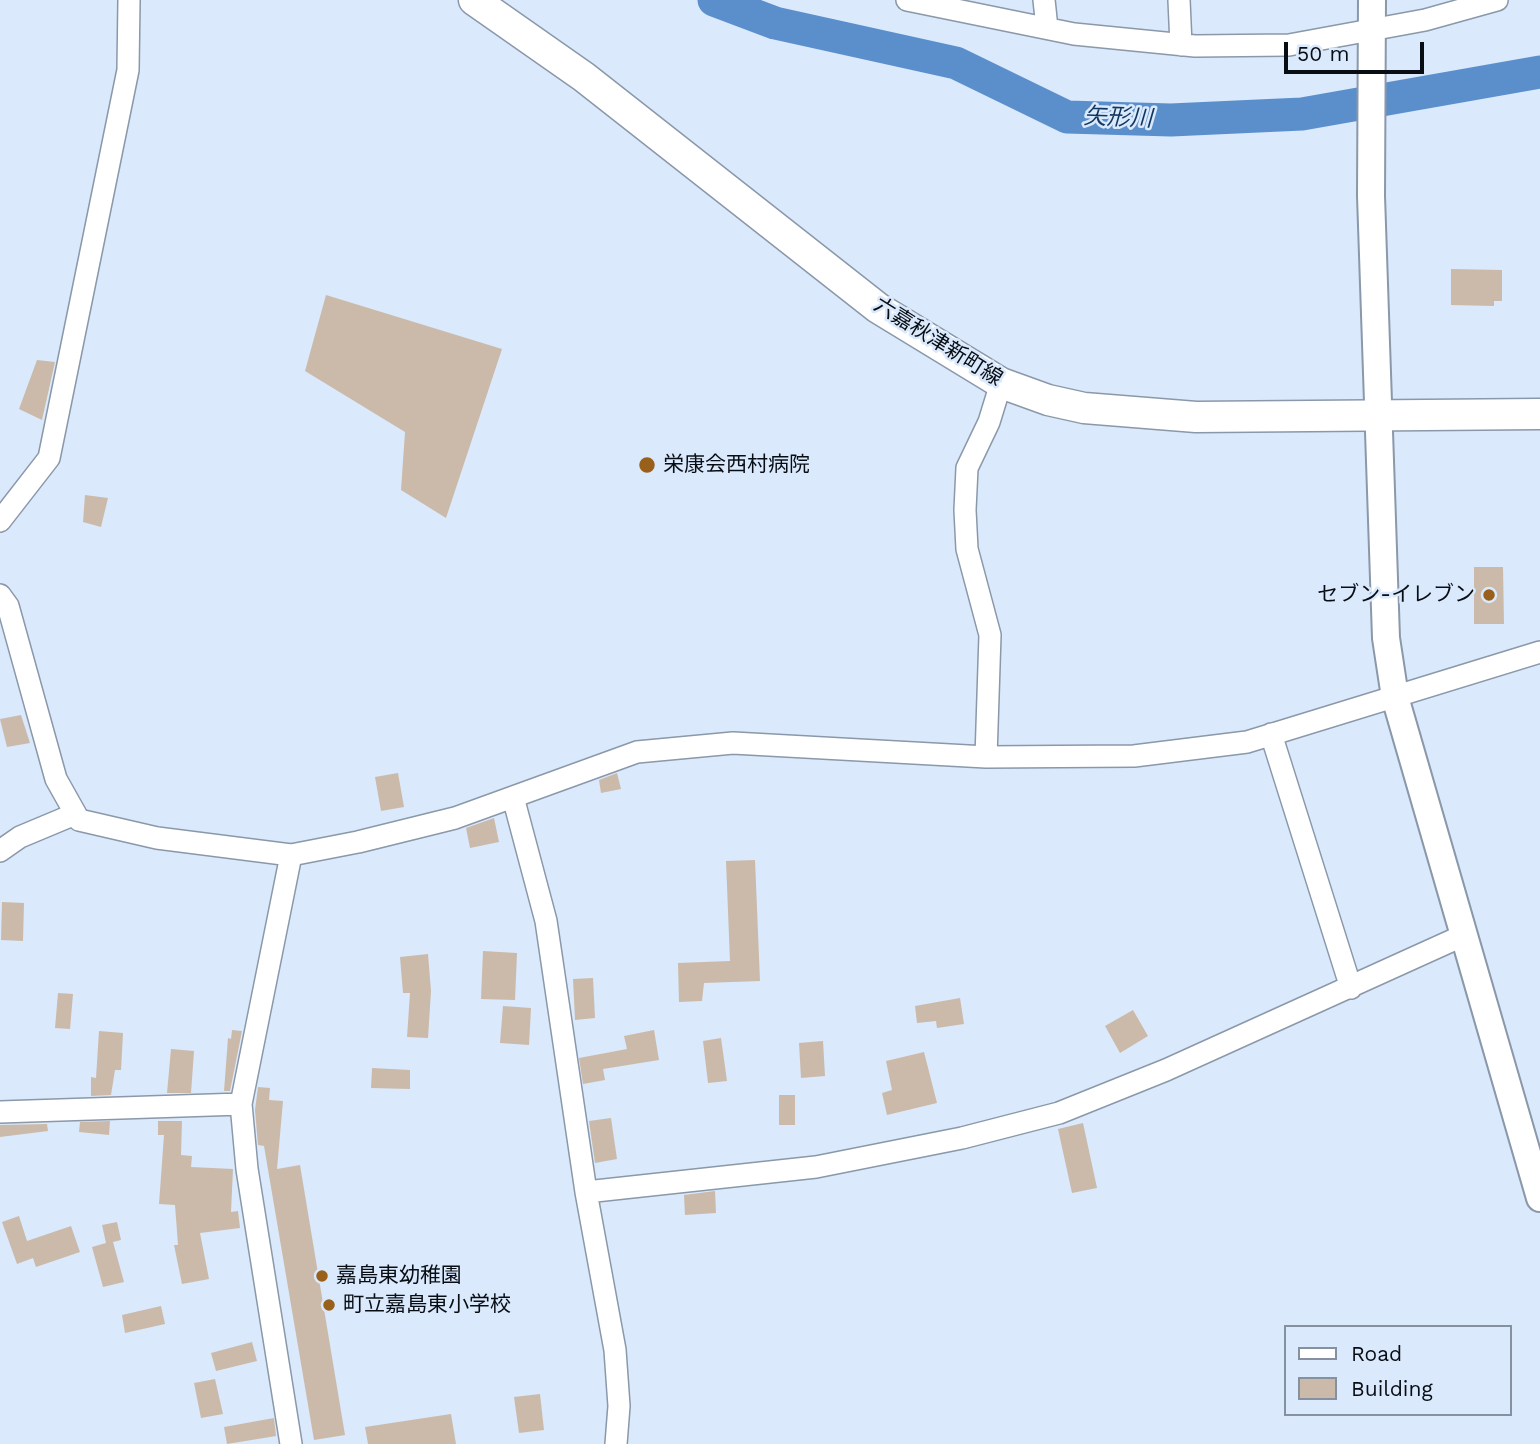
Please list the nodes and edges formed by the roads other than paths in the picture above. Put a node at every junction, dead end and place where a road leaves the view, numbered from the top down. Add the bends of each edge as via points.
1 (130, 0) edge
2 (474, 0) edge
3 (907, 0) edge
4 (1044, 0) edge
5 (1179, 0) edge
6 (1372, 0) edge
7 (1497, 0) edge
8 (1371, 27) junction
9 (1047, 28) junction
10 (1181, 45) junction
11 (1001, 383) junction
12 (1540, 414) edge
13 (1378, 415) junction
14 (0, 521) edge
15 (0, 595) edge
16 (1540, 652) edge
17 (1395, 697) junction
18 (1271, 734) junction
19 (986, 757) junction
20 (513, 797) junction
21 (75, 814) junction
22 (0, 851) edge
23 (291, 855) junction
24 (1462, 936) junction
25 (1351, 988) junction
26 (241, 1104) junction
27 (0, 1112) edge
28 (586, 1192) junction
29 (1540, 1198) edge
30 (291, 1444) edge
31 (616, 1444) edge

1 - 14 street via 128,71 50,458
2 - 11 main road, 六嘉秋津新町線 via 584,77 878,309
3 - 9 street
4 - 9 street
5 - 10 street
6 - 8 street
7 - 8 street via 1425,20
8 - 10 street via 1289,45
8 - 13 street
9 - 10 street
11 - 13 main road, 六嘉秋津新町線 via 1048,400 1096,409 1196,417
11 - 19 street via 967,468 966,489 967,549 990,635
12 - 13 main road, 六嘉秋津新町線
13 - 17 street via 1385,638
15 - 21 street via 8,606 56,779
16 - 17 street
17 - 18 street
17 - 24 street
18 - 19 street via 1247,742 1134,755
18 - 25 street
19 - 20 street via 733,743 681,746 637,752
20 - 23 street via 455,818
20 - 28 street via 547,920
21 - 22 street via 20,837
21 - 23 street via 79,820 157,838
23 - 26 street
24 - 25 street
24 - 29 street
25 - 28 street via 1059,1113 816,1167
26 - 27 street
26 - 30 street via 247,1169
28 - 31 street via 615,1350

